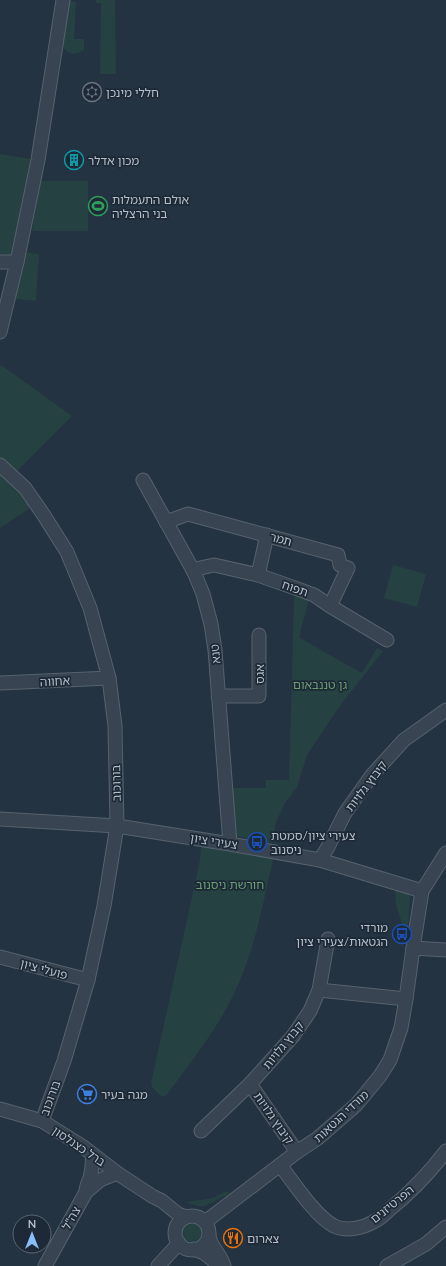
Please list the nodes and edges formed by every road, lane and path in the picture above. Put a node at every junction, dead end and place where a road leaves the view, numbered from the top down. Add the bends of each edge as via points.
1 (63, 0) edge
2 (0, 262) edge
3 (17, 262) junction
4 (0, 332) edge
5 (0, 465) edge
6 (143, 480) dead end
7 (166, 522) junction
8 (267, 536) junction
9 (194, 572) junction
10 (258, 575) junction
11 (330, 606) junction
12 (259, 635) dead end
13 (388, 640) dead end
14 (110, 678) junction
15 (0, 683) edge
16 (218, 696) junction
17 (446, 710) edge
18 (0, 819) edge
19 (117, 826) junction
20 (230, 844) junction
21 (446, 853) edge
22 (320, 860) junction
23 (422, 891) junction
24 (328, 939) dead end
25 (413, 948) junction
26 (446, 950) edge
27 (0, 957) edge
28 (88, 980) junction
29 (319, 990) junction
30 (406, 999) junction
31 (250, 1084) junction
32 (0, 1109) edge
33 (42, 1121) junction
34 (202, 1131) dead end
35 (446, 1151) edge
36 (297, 1152) junction
37 (92, 1154) junction
38 (280, 1165) junction
39 (117, 1173) junction
40 (86, 1192) junction
41 (152, 1196) junction
42 (186, 1217) junction
43 (205, 1222) junction
44 (446, 1227) edge
45 (176, 1228) junction
46 (209, 1234) junction
47 (179, 1243) junction
48 (194, 1249) junction
49 (45, 1266) edge
50 (158, 1266) edge
51 (223, 1266) edge
52 (387, 1266) edge

1 - 3 street via 38,160
2 - 3 street
3 - 4 street
5 - 14 street, בורוכוב via 25,488 67,552 90,608
6 - 7 street, טנא
7 - 8 street, תמר via 188,514
7 - 9 street, טנא
8 - 10 street
8 - 11 street, תמר via 338,559 342,566 348,568
9 - 10 street, תפוח via 200,568 214,566
9 - 16 street, טנא via 211,624
10 - 11 street, תפוח via 314,595
11 - 13 street, תפוח
12 - 16 street, אגס via 259,696
14 - 15 street, אחווה
14 - 19 street, בורוכוב via 115,726
16 - 20 street, טנא
17 - 22 street, קיבוץ גלויות via 404,740 372,775 345,813
18 - 19 street, צעירי ציון
19 - 20 street, צעירי ציון
19 - 28 street, בורוכוב via 104,906
20 - 22 street, צעירי ציון
21 - 23 street, מורדי הגטאות
22 - 23 street, צעירי ציון
23 - 25 street, מורדי הגטאות
24 - 29 street, קבוץ גלויות
25 - 26 street
25 - 30 street, מורדי הגטאות
27 - 28 street, פועלי ציון
28 - 33 street, בורוכוב via 64,1061
29 - 30 street
29 - 31 street, קבוץ גלויות via 310,1011 293,1036
30 - 36 street, מורדי הגטאות via 390,1060 380,1076 350,1110 318,1138
31 - 34 street, קבוץ גלויות
31 - 36 street, קיבוץ גלויות
32 - 33 street, ברל כצנלסון
33 - 37 street, ברל כצנלסון
35 - 38 street, הפרטיזנים via 419,1182 376,1221 348,1230 335,1226 321,1217
36 - 38 street, מורדי הגטאות
37 - 39 street, ברל כצנלסון
37 - 40 street, צה"ל via 93,1165
38 - 43 street, מורדי הגטאות
39 - 40 street, צה"ל via 100,1180
39 - 41 street, ברל כצנלסון
40 - 49 street, צה"ל
41 - 42 street, ברל כצנלסון
41 - 45 street, ברל כצנלסון via 172,1218
42 - 43 street, ברל כצנלסון via 196,1216
42 - 45 street
43 - 46 street
44 - 52 street via 426,1244
45 - 47 street, ברל כצנלסון
46 - 48 street via 206,1243
46 - 51 street via 209,1240 223,1261
47 - 48 street via 186,1248
47 - 50 street
48 - 51 street via 204,1253 219,1266

